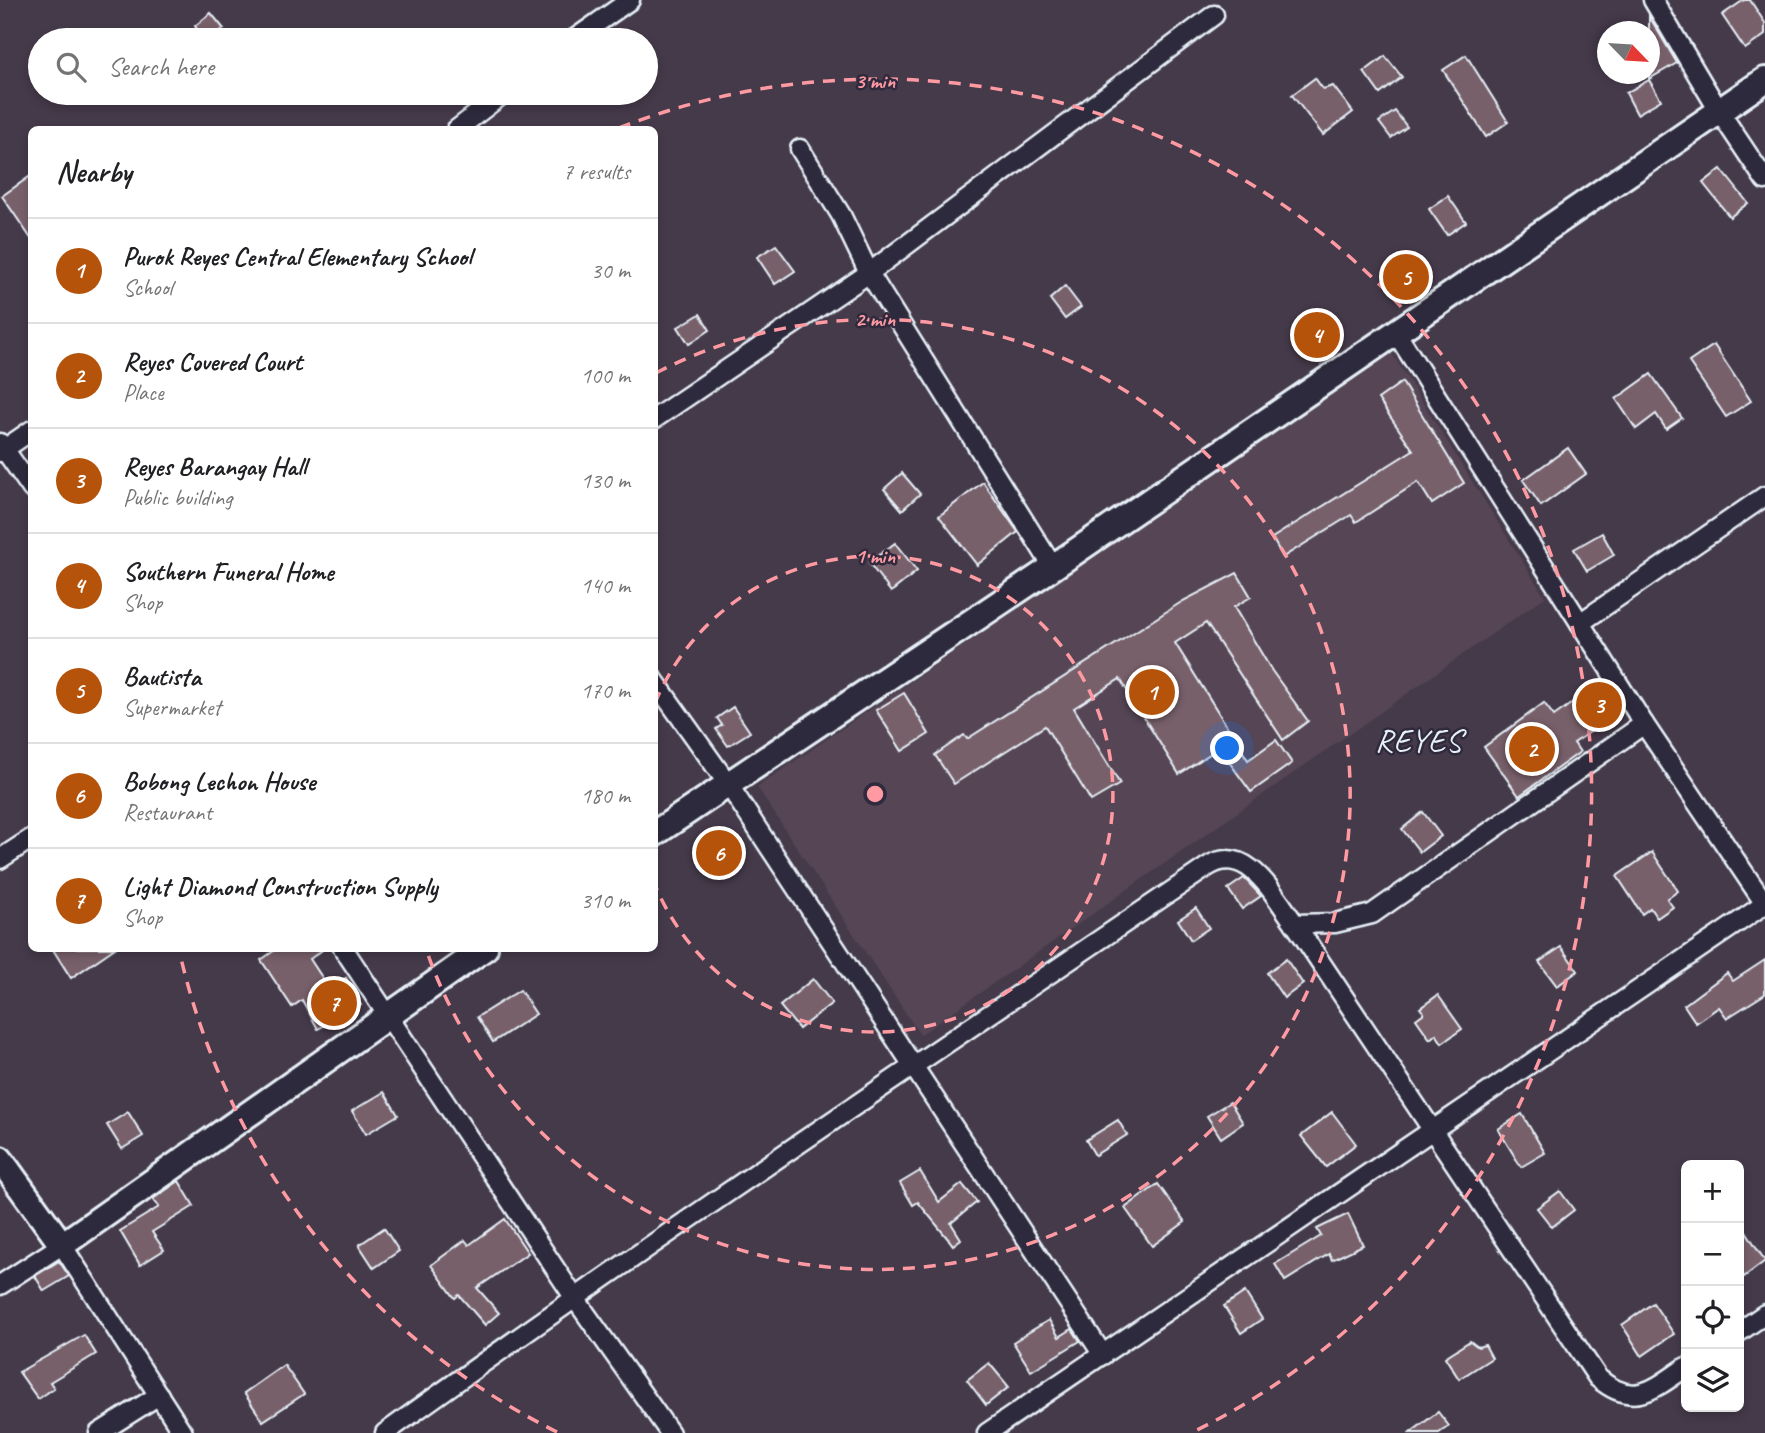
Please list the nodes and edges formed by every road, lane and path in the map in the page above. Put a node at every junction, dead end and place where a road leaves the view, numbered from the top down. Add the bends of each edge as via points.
1 (630, 0) edge
2 (1653, 0) edge
3 (1214, 15) dead end
4 (590, 28) edge
5 (1765, 80) edge
6 (488, 105) edge
7 (1718, 111) junction
8 (461, 126) edge
9 (800, 149) dead end
10 (1765, 180) edge
11 (869, 273) junction
12 (1395, 331) junction
13 (658, 416) edge
14 (28, 432) edge
15 (1, 448) edge
16 (28, 484) edge
17 (1765, 496) edge
18 (1053, 566) junction
19 (1580, 623) junction
20 (658, 686) edge
21 (1644, 724) junction
22 (728, 784) junction
23 (658, 831) edge
24 (28, 841) edge
25 (0, 859) edge
26 (1765, 904) edge
27 (1295, 924) junction
28 (346, 952) edge
29 (479, 952) edge
30 (387, 1015) junction
31 (913, 1066) junction
32 (1433, 1128) junction
33 (0, 1159) edge
34 (62, 1245) junction
35 (0, 1284) edge
36 (574, 1297) junction
37 (1765, 1314) edge
38 (1744, 1329) edge
39 (1103, 1355) junction
40 (1681, 1371) edge
41 (159, 1395) junction
42 (99, 1433) edge
43 (183, 1433) edge
44 (385, 1433) edge
45 (670, 1433) edge
46 (987, 1433) edge

1 - 4 street
2 - 7 street
3 - 11 street
5 - 7 main road
6 - 8 street
7 - 10 street
7 - 12 main road
9 - 11 street via 841,215
11 - 13 street
11 - 18 street
12 - 18 main road
12 - 19 street
14 - 15 street
15 - 16 street
17 - 19 street
18 - 22 main road
19 - 21 street
20 - 22 street
21 - 26 street
21 - 27 street via 1371,914 1335,923
22 - 23 main road
22 - 31 street
24 - 25 street
26 - 32 street
27 - 31 street via 1256,872 1246,864 1217,860
27 - 32 street
28 - 30 street
29 - 30 main road
30 - 34 main road
30 - 36 street
31 - 36 street
31 - 39 street
32 - 39 street
32 - 40 street via 1598,1378 1624,1395 1639,1395
33 - 34 main road
34 - 35 street
34 - 41 street
36 - 44 street
36 - 45 street
37 - 38 street
39 - 46 street
41 - 42 street
41 - 43 street

